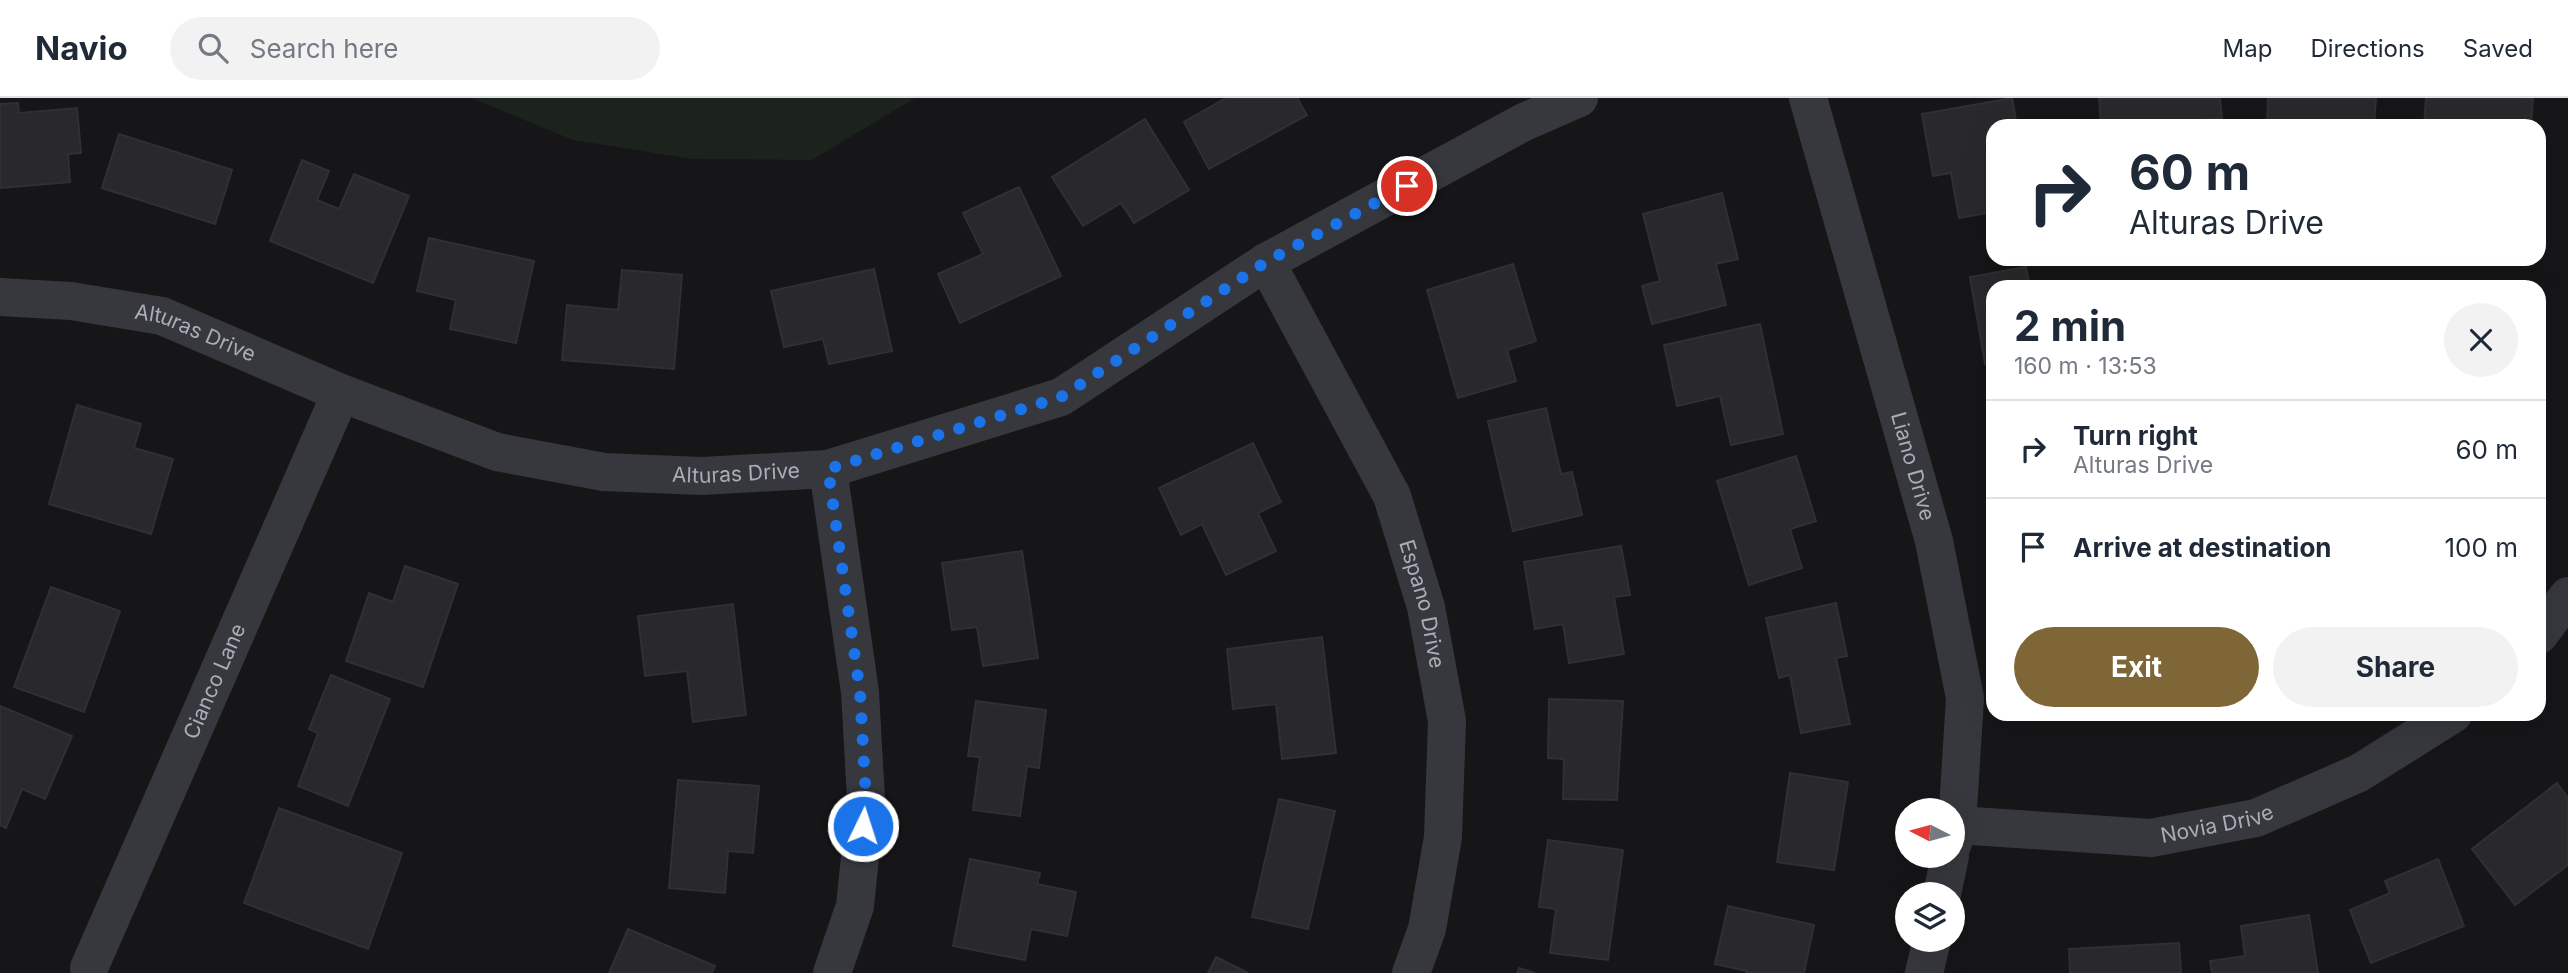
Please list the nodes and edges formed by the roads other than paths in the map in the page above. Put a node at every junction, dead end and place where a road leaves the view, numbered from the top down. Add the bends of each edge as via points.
1 (1579, 98) edge
2 (1808, 98) edge
3 (1266, 262) junction
4 (0, 297) edge
5 (341, 393) junction
6 (828, 469) junction
7 (2568, 596) edge
8 (2546, 626) edge
9 (2443, 721) edge
10 (1957, 798) edge
11 (1965, 841) edge
12 (1929, 952) edge
13 (89, 968) dead end
14 (832, 973) edge
15 (1411, 973) edge
16 (1924, 973) edge

1 - 3 street, Alturas Drive via 1524,122
2 - 10 street, Liano Drive via 1934,541 1965,698
3 - 6 street, Alturas Drive via 1061,397
3 - 15 street, Espano Drive via 1392,496 1426,607 1447,721 1443,837 1427,929
4 - 5 street, Alturas Drive via 71,301 162,316
5 - 6 street, Alturas Drive via 497,452 604,472 702,476
5 - 13 street, Cianco Lane
6 - 14 street via 860,692 866,799 855,906
7 - 8 street
9 - 11 street, Novia Drive via 2359,773 2256,818 2151,838
12 - 16 street

